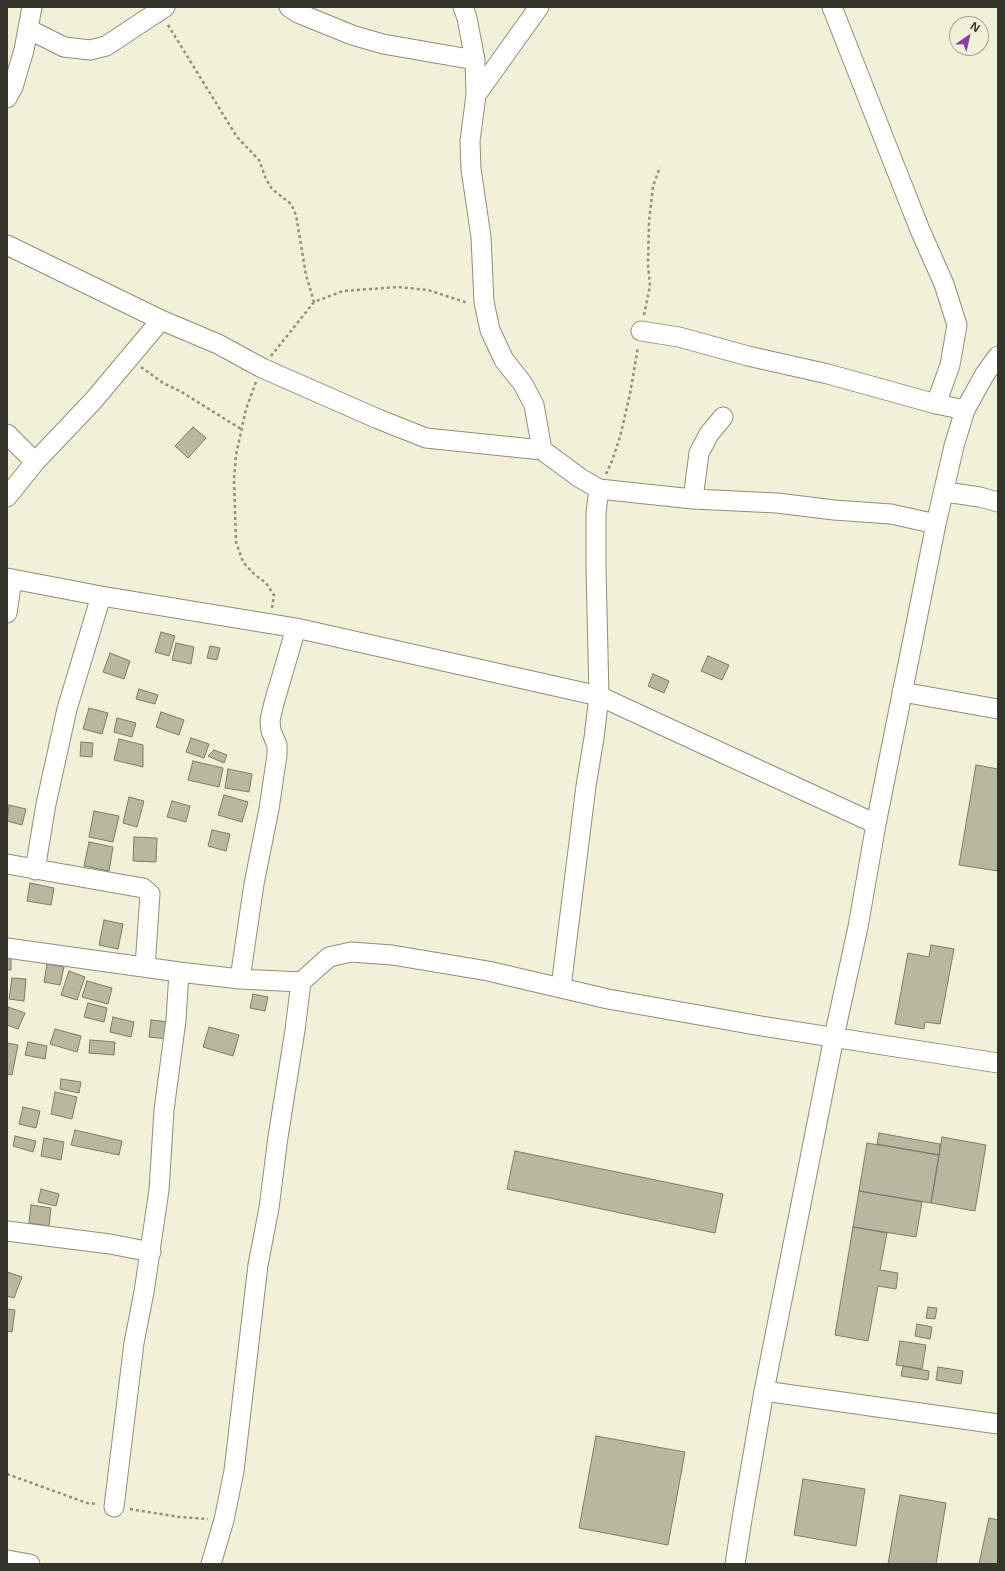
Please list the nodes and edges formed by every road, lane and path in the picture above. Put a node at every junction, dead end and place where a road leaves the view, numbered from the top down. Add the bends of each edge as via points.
1 (32, 7) edge
2 (289, 7) edge
3 (463, 7) edge
4 (539, 7) edge
5 (832, 7) edge
6 (161, 9) edge
7 (28, 29) junction
8 (475, 60) junction
9 (476, 95) junction
10 (7, 98) edge
11 (7, 245) edge
12 (314, 302) junction
13 (484, 302) junction
14 (161, 320) junction
15 (641, 331) dead end
16 (998, 356) edge
17 (130, 358) junction
18 (262, 368) junction
19 (936, 404) junction
20 (965, 410) junction
21 (723, 417) dead end
22 (241, 429) junction
23 (7, 434) edge
24 (542, 450) junction
25 (35, 462) junction
26 (599, 488) junction
27 (944, 492) junction
28 (7, 497) edge
29 (693, 499) junction
30 (998, 502) edge
31 (936, 524) junction
32 (10, 578) edge
33 (101, 596) junction
34 (7, 613) edge
35 (270, 624) junction
36 (296, 628) junction
37 (902, 692) junction
38 (599, 696) junction
39 (998, 709) edge
40 (876, 824) junction
41 (7, 864) edge
42 (35, 870) junction
43 (7, 948) edge
44 (145, 967) junction
45 (179, 972) junction
46 (240, 979) junction
47 (301, 982) junction
48 (561, 987) junction
49 (834, 1037) junction
50 (998, 1063) edge
51 (7, 1231) edge
52 (151, 1252) junction
53 (764, 1392) junction
54 (998, 1424) edge
55 (7, 1474) edge
56 (114, 1507) junction
57 (224, 1520) junction
58 (7, 1560) edge
59 (30, 1564) edge
60 (212, 1564) edge
61 (736, 1564) edge

1 - 7 street
2 - 8 street via 352,35
3 - 8 street
4 - 9 street
5 - 19 street via 920,230 944,284 957,325 950,365
6 - 7 street via 106,46 90,50 64,47
6 - 12 path via 237,137 259,160 272,189 291,204 296,215
7 - 10 street via 13,87
8 - 9 street
9 - 13 street via 470,141 471,169 481,237
11 - 14 street
12 - 13 path via 343,291 398,287 428,290 469,303
12 - 18 path
13 - 24 street via 490,330 504,360 523,384 534,405
14 - 17 street
14 - 18 street via 218,344
15 - 19 street via 679,337
16 - 20 street
17 - 22 path via 163,383
17 - 25 street
18 - 22 path
18 - 24 street via 426,438
19 - 20 street
20 - 27 street
21 - 29 street via 709,434 699,453
22 - 35 path via 234,479 236,542 243,562 266,582 274,595
23 - 25 street
24 - 26 street via 580,478
25 - 28 street
26 - 29 street
26 - 38 street via 596,513
27 - 30 street
27 - 31 street
29 - 31 street via 777,503 891,514
31 - 37 street
32 - 33 street
32 - 34 street
33 - 35 street
33 - 42 street via 67,709 46,804
35 - 36 street
36 - 38 street
36 - 46 street via 270,720 277,755
37 - 39 street
37 - 40 street
38 - 40 street
38 - 48 street
40 - 49 street via 858,927
41 - 42 street
42 - 44 street via 143,888 150,894
43 - 44 street
44 - 45 street
45 - 46 street
45 - 52 street
46 - 47 street
47 - 48 street via 330,958 351,952 442,963
47 - 57 street via 269,1208 258,1265 234,1471
48 - 49 street via 608,999
49 - 50 street
49 - 53 street
51 - 52 street
52 - 56 street via 134,1343
53 - 54 street
53 - 61 street
55 - 56 path via 87,1503
56 - 57 path via 178,1517
57 - 60 street
58 - 59 street

